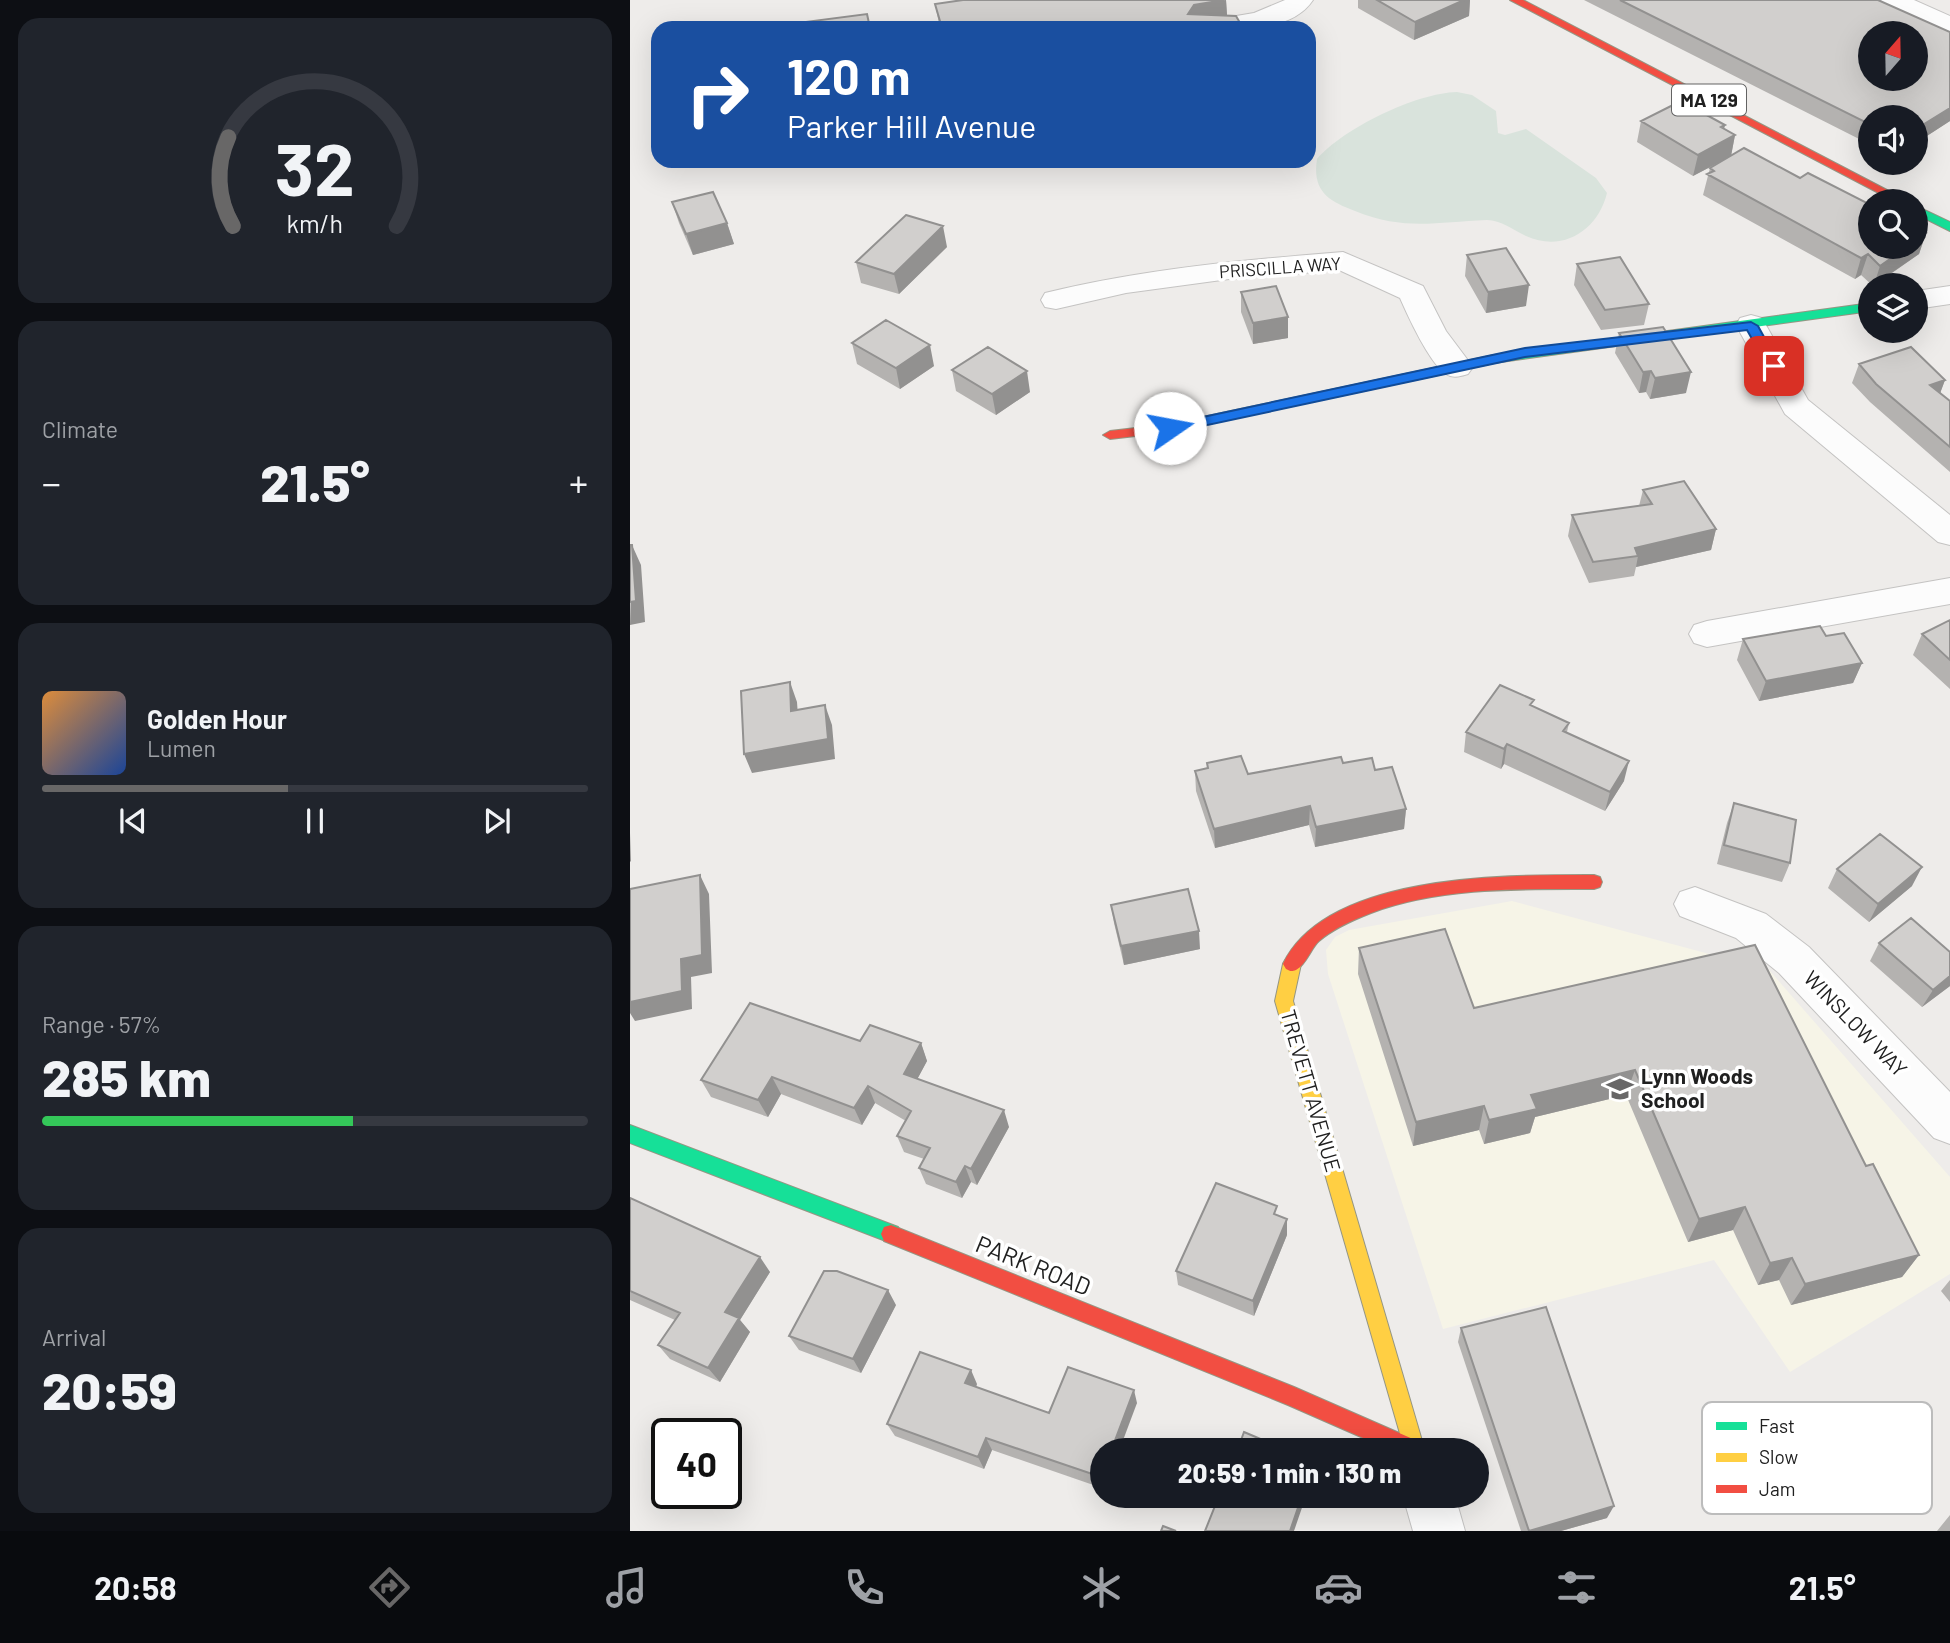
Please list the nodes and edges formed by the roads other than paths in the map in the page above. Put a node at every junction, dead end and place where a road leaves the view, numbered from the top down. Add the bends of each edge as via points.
1 (1301, 0) edge
2 (1515, 0) edge
3 (1893, 0) edge
4 (1247, 21) edge
5 (1950, 25) edge
6 (1879, 189) edge
7 (1928, 215) edge
8 (1950, 227) edge
9 (1950, 295) edge
10 (1928, 298) edge
11 (1056, 300) dead end
12 (1858, 309) edge
13 (1751, 326) junction
14 (1457, 367) junction
15 (1110, 435) dead end
16 (1950, 533) edge
17 (1950, 591) edge
18 (1707, 634) dead end
19 (1594, 882) dead end
20 (1695, 904) dead end
21 (1950, 1123) edge
22 (630, 1134) edge
23 (1388, 1438) edge
24 (1411, 1438) edge
25 (1432, 1508) edge
26 (1439, 1531) edge

1 - 4 street via 1292,8
2 - 6 street, MA 129
3 - 5 street
7 - 8 street
9 - 10 street
11 - 14 street, PRISCILLA WAY via 1126,284 1228,270 1343,261 1412,292 1433,334
12 - 13 street
13 - 14 street via 1525,352
13 - 16 street via 1796,407
14 - 15 street via 1170,428
17 - 18 street
19 - 24 street, TREVETT AVENUE via 1544,881 1414,893 1363,905 1322,928 1295,958 1283,1002
20 - 21 street, WINSLOW WAY via 1756,931 1794,960
22 - 23 street, PARK ROAD via 966,1263
25 - 26 street

